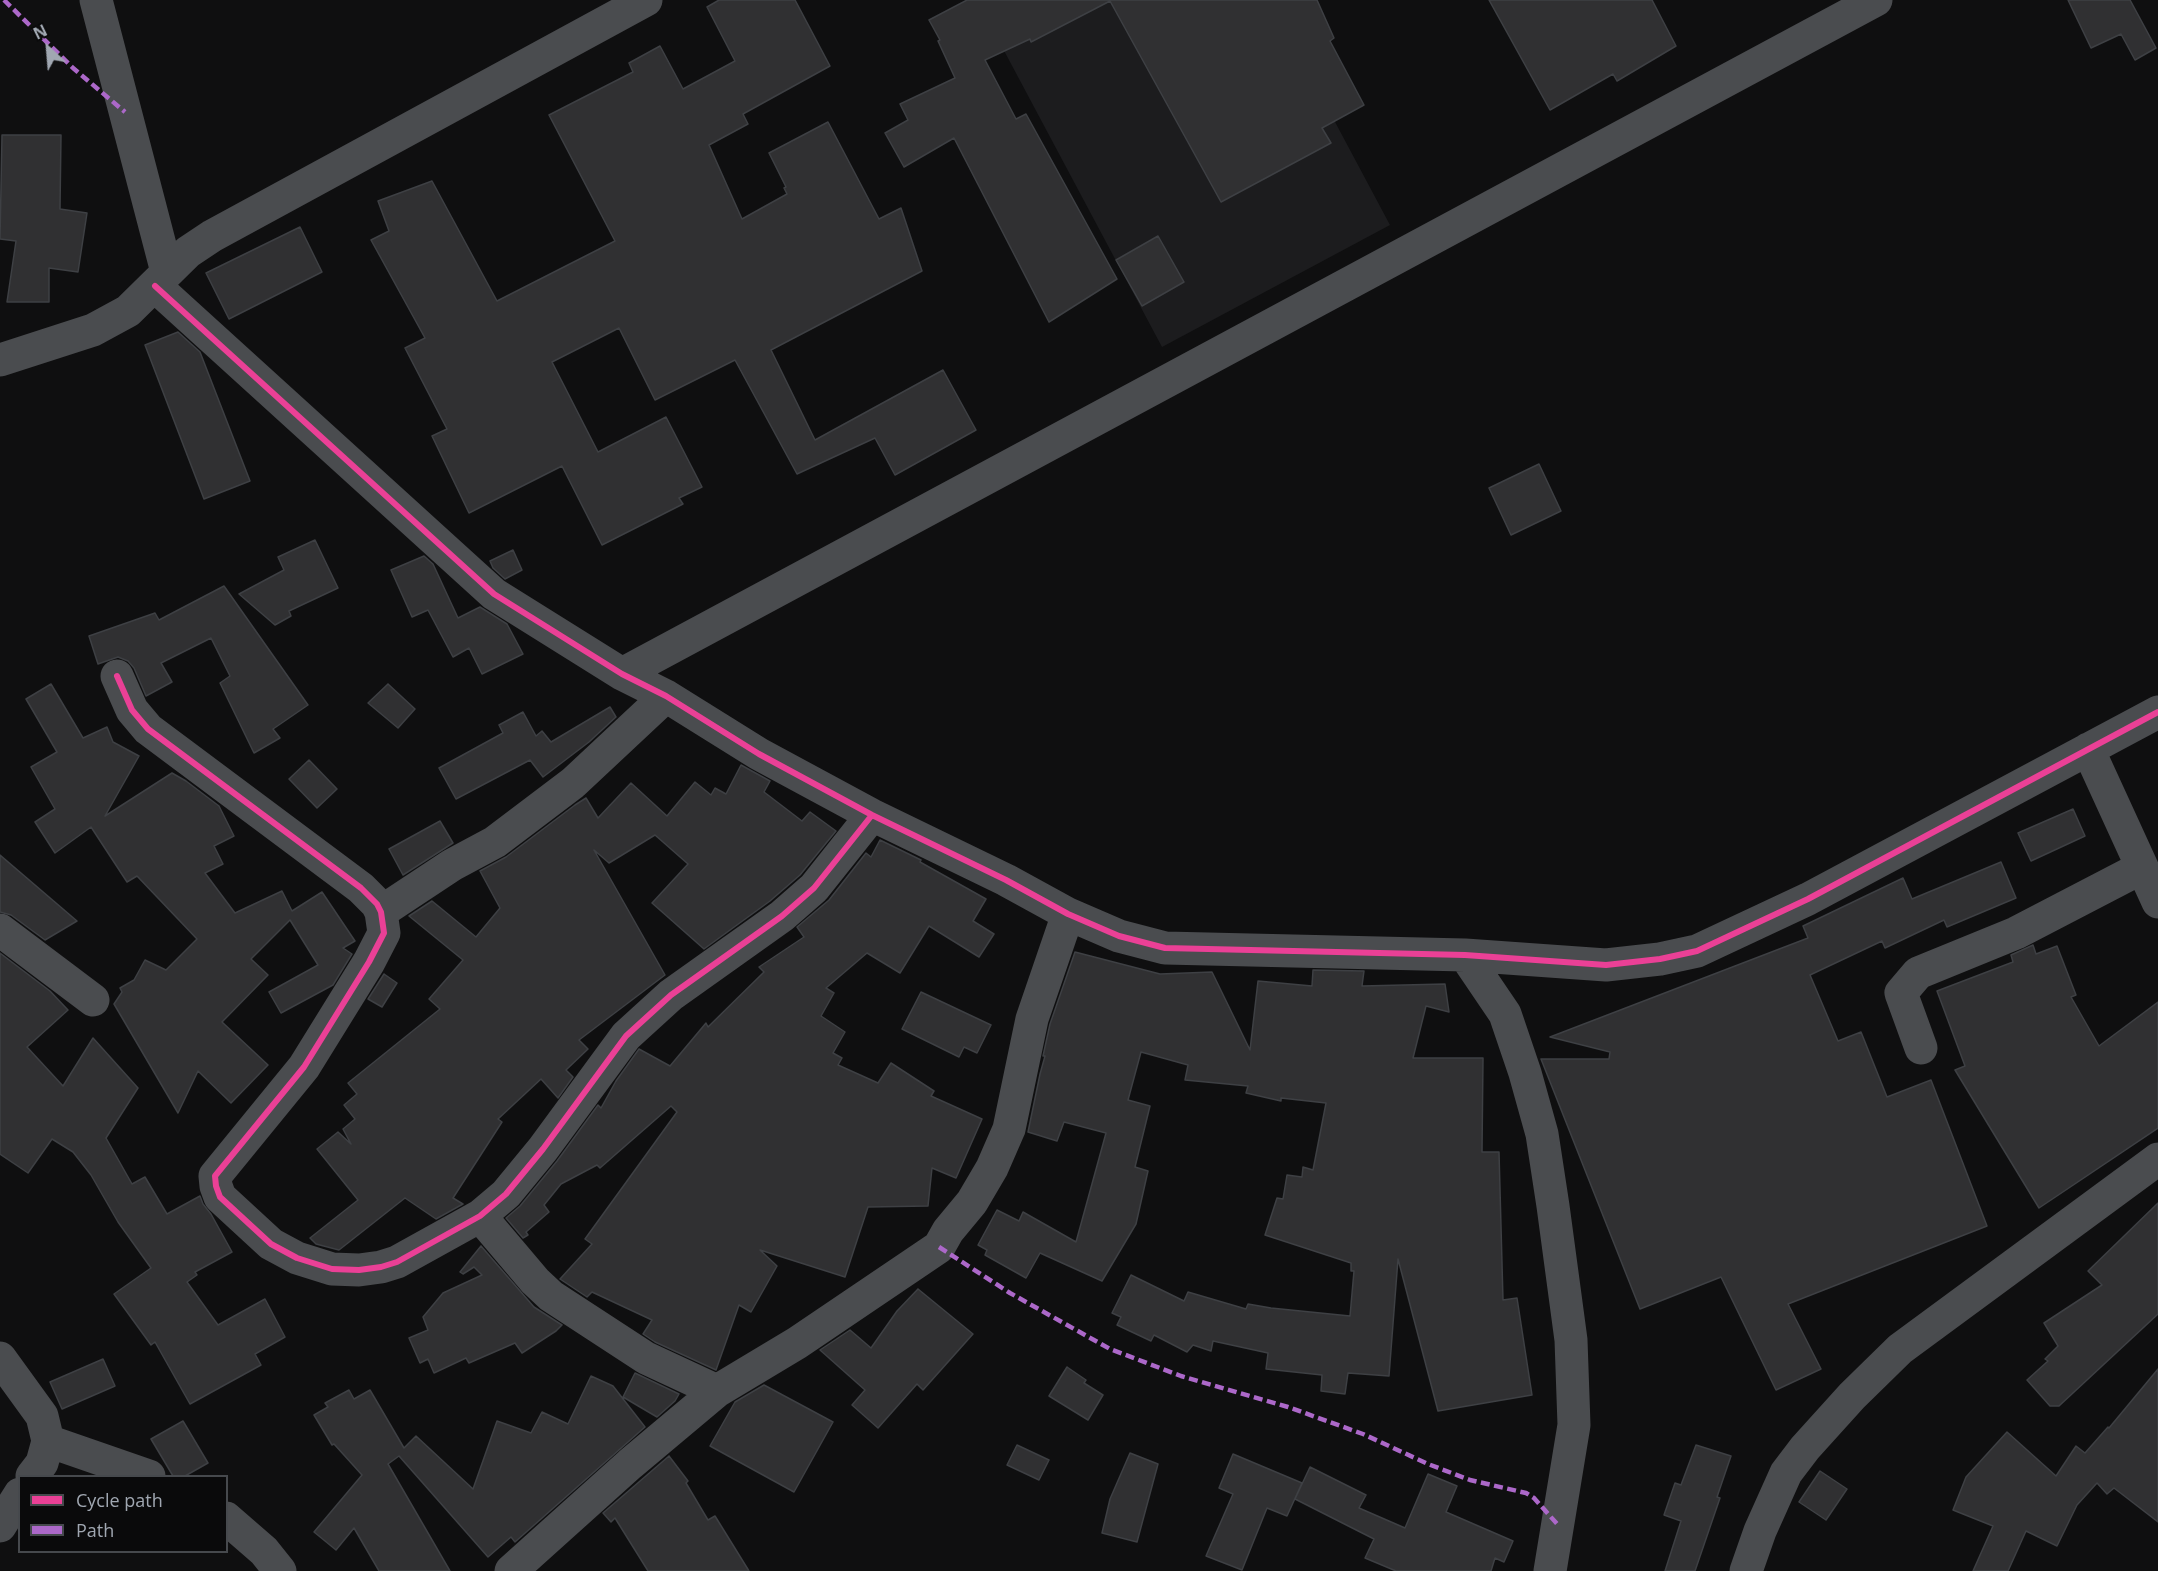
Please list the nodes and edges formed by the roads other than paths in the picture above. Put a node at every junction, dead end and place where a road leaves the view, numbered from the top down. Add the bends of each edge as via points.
1 (96, 0) edge
2 (646, 0) edge
3 (1876, 0) edge
4 (161, 279) junction
5 (0, 360) edge
6 (622, 674) junction
7 (117, 676) dead end
8 (666, 696) junction
9 (2158, 712) edge
10 (2088, 749) junction
11 (872, 814) junction
12 (2141, 868) junction
13 (2158, 902) edge
14 (381, 912) junction
15 (1068, 914) junction
16 (0, 930) edge
17 (1465, 955) junction
18 (93, 1000) dead end
19 (1921, 1048) dead end
20 (2158, 1159) edge
21 (480, 1216) junction
22 (0, 1358) edge
23 (717, 1391) junction
24 (48, 1441) junction
25 (33, 1475) edge
26 (146, 1475) edge
27 (18, 1497) edge
28 (228, 1520) edge
29 (0, 1526) edge
30 (280, 1571) edge
31 (511, 1571) edge
32 (1550, 1571) edge
33 (1746, 1571) edge

1 - 4 street
2 - 4 street via 212,236 188,252
3 - 6 street
4 - 5 street via 128,311 93,330
4 - 6 street via 494,594
6 - 8 street
7 - 14 street via 132,710 148,729 361,888
8 - 11 street via 759,754
8 - 14 street via 573,783 495,842
9 - 10 street
10 - 12 street
10 - 17 street via 1808,899 1697,951 1606,965
11 - 15 street
11 - 21 street via 814,888 782,916 664,1000 626,1036 543,1149 506,1194
12 - 13 street
12 - 19 street via 2016,933 1917,973 1901,993
14 - 21 street via 384,933 369,962 304,1067 215,1176 216,1186 220,1197 271,1244 297,1258 333,1269 359,1270 389,1264
15 - 17 street via 1119,936 1165,948
15 - 23 street via 1032,1019 1009,1129 987,1177 939,1247 797,1343
16 - 18 street
17 - 32 street via 1505,1014 1542,1134 1553,1206 1571,1340 1574,1425
20 - 33 street via 1900,1349 1851,1396 1786,1473
21 - 23 street via 551,1296 646,1358
22 - 24 street via 42,1416
23 - 31 street
24 - 25 street via 42,1463
24 - 26 street
27 - 29 street
28 - 30 street via 264,1551

